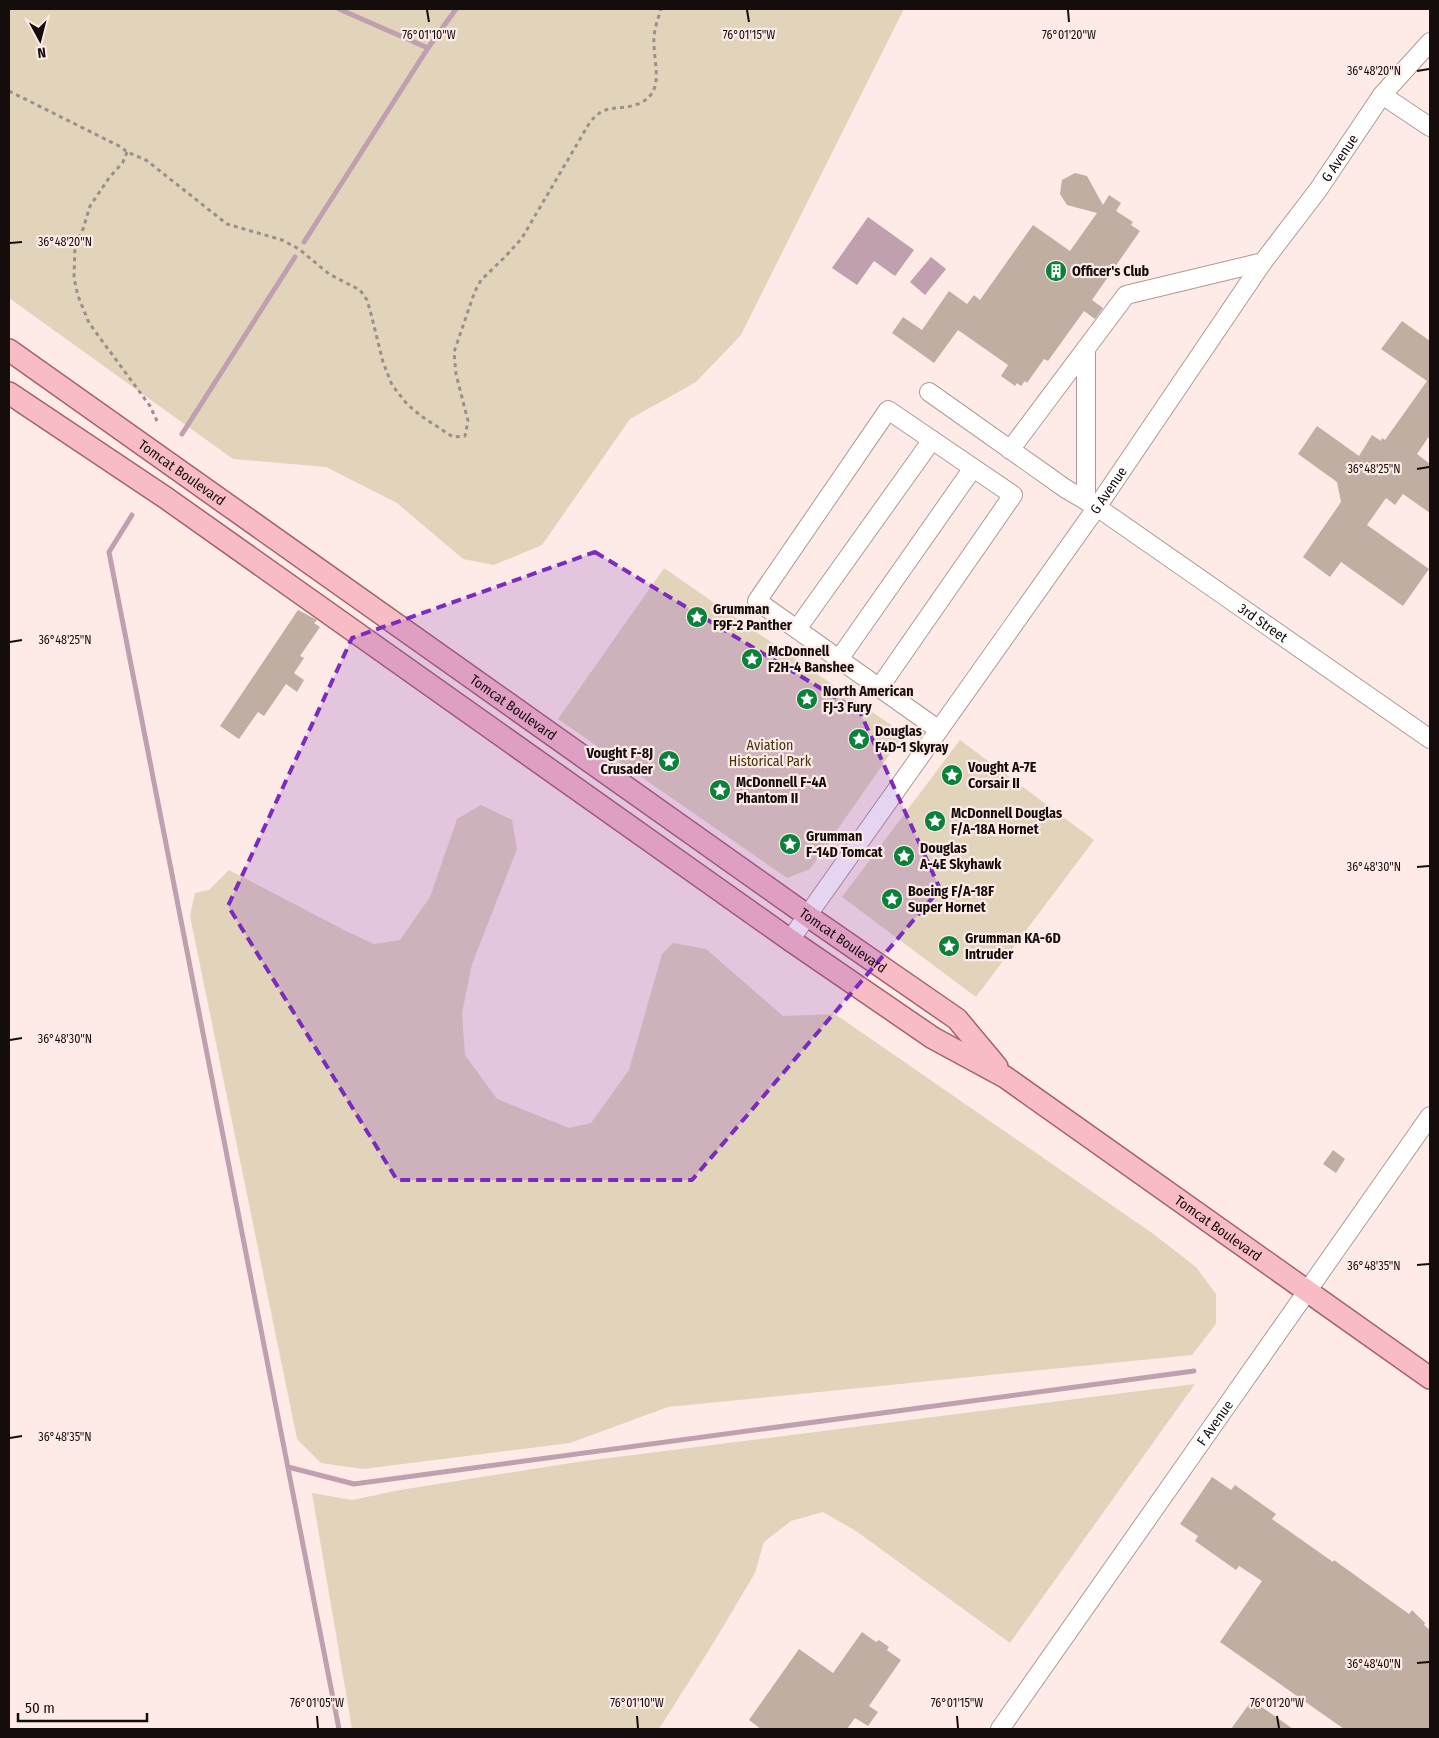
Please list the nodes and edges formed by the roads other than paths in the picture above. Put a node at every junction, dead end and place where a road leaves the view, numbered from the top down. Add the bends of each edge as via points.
1 (1430, 42) edge
2 (1382, 95) junction
3 (1430, 127) edge
4 (1263, 262) junction
5 (1086, 348) junction
6 (9, 350) edge
7 (929, 392) dead end
8 (9, 393) edge
9 (932, 440) junction
10 (1010, 450) junction
11 (973, 468) junction
12 (1092, 504) junction
13 (797, 630) junction
14 (839, 659) junction
15 (879, 688) junction
16 (939, 730) junction
17 (1430, 739) edge
18 (808, 916) junction
19 (790, 940) junction
20 (1005, 1077) junction
21 (1430, 1116) edge
22 (1308, 1292) junction
23 (1430, 1378) edge
24 (1000, 1729) edge

1 - 2 street, G Avenue
2 - 3 street
2 - 4 street, G Avenue via 1318,190
4 - 5 street via 1126,295
4 - 12 street, G Avenue
5 - 10 street
5 - 12 street
6 - 18 main road, Tomcat Boulevard
7 - 10 street, 3rd Street
8 - 19 main road, Tomcat Boulevard via 166,498
9 - 11 street
9 - 13 street
9 - 13 street via 888,410 756,601
10 - 12 street, 3rd Street
11 - 14 street
11 - 15 street via 1013,495
12 - 16 street, G Avenue
12 - 17 street, 3rd Street
13 - 14 street
14 - 15 street
15 - 16 street
16 - 18 street, G Avenue
18 - 19 street, G Avenue
18 - 20 main road, Tomcat Boulevard via 957,1019
19 - 20 main road, Tomcat Boulevard via 934,1038
20 - 22 main road, Tomcat Boulevard
21 - 22 street, F Avenue
22 - 23 main road, Tomcat Boulevard
22 - 24 street, F Avenue

